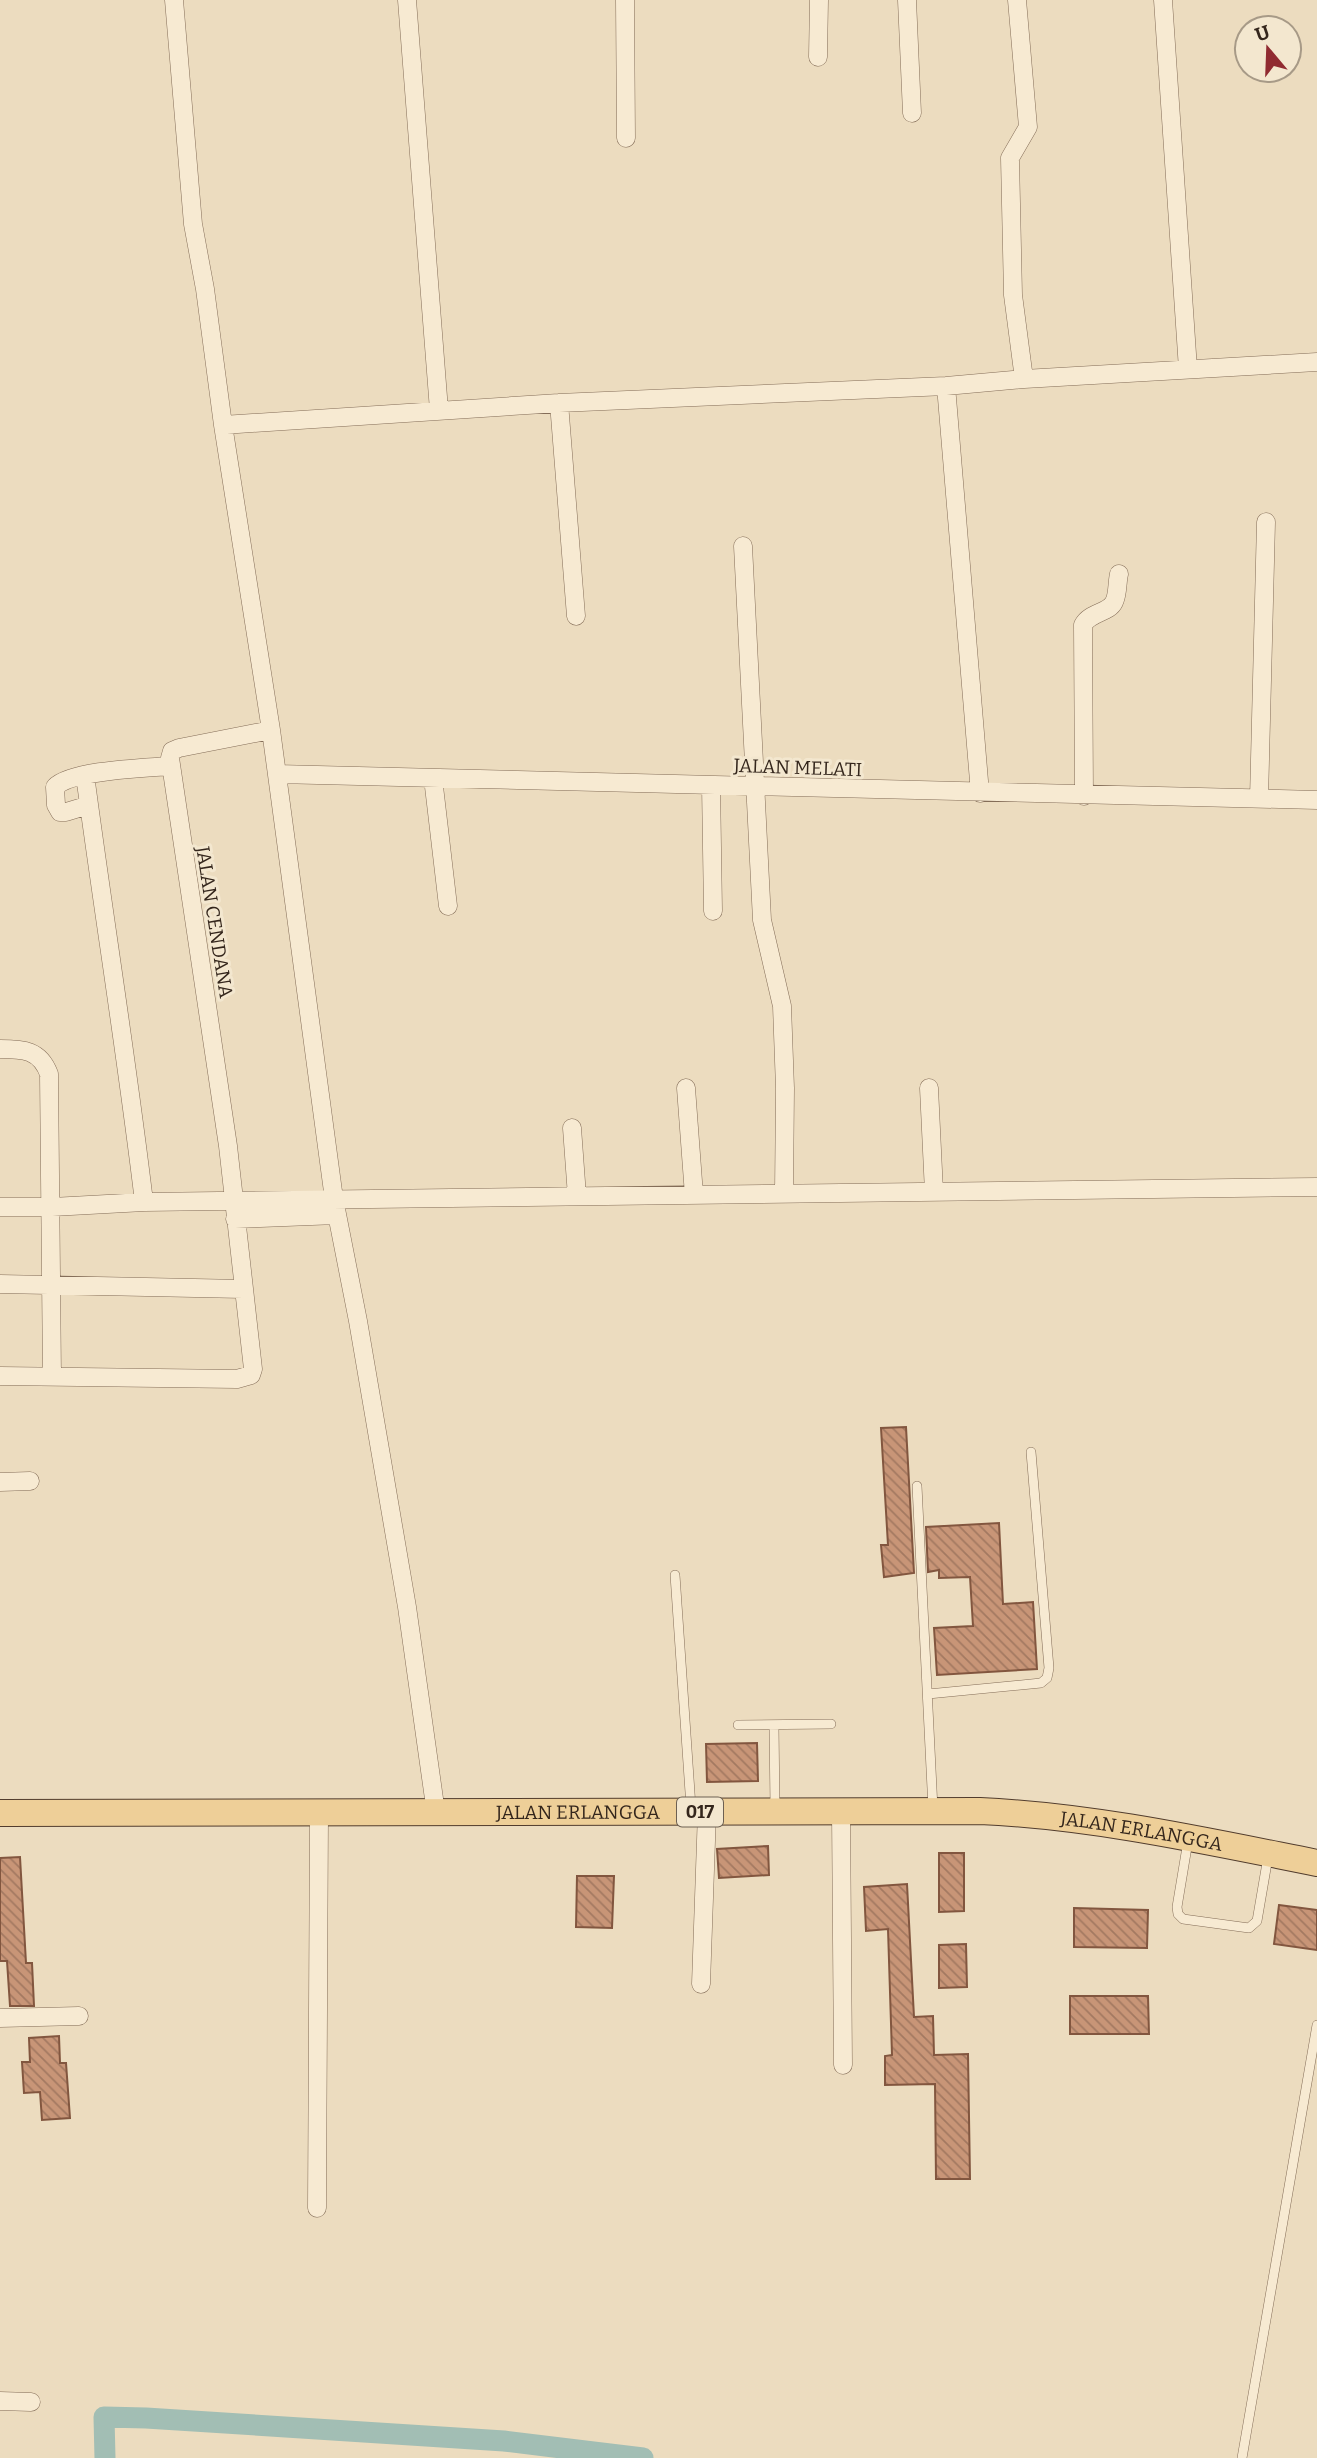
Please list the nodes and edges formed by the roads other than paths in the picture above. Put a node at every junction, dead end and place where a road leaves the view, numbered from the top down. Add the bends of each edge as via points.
1 (174, 0) edge
2 (407, 0) edge
3 (625, 0) edge
4 (819, 0) edge
5 (907, 0) edge
6 (1017, 0) edge
7 (1163, 0) edge
8 (818, 57) dead end
9 (912, 113) dead end
10 (626, 138) dead end
11 (1317, 362) edge
12 (1188, 369) junction
13 (1024, 379) junction
14 (946, 386) junction
15 (559, 403) junction
16 (439, 410) junction
17 (223, 425) junction
18 (1266, 522) dead end
19 (743, 546) dead end
20 (1119, 574) dead end
21 (576, 616) dead end
22 (271, 730) junction
23 (170, 766) junction
24 (277, 774) junction
25 (85, 775) junction
26 (433, 778) junction
27 (711, 785) junction
28 (757, 787) junction
29 (980, 793) junction
30 (1084, 796) junction
31 (1259, 799) junction
32 (1317, 800) edge
33 (89, 805) junction
34 (448, 906) dead end
35 (713, 911) dead end
36 (0, 1049) edge
37 (686, 1088) dead end
38 (929, 1088) dead end
39 (572, 1128) dead end
40 (1317, 1186) edge
41 (934, 1192) junction
42 (784, 1194) junction
43 (694, 1195) junction
44 (577, 1196) junction
45 (233, 1200) junction
46 (144, 1202) junction
47 (0, 1207) edge
48 (52, 1207) junction
49 (335, 1207) junction
50 (235, 1219) junction
51 (0, 1284) edge
52 (50, 1286) junction
53 (243, 1289) junction
54 (0, 1376) edge
55 (52, 1377) junction
56 (1031, 1452) dead end
57 (30, 1481) dead end
58 (0, 1482) edge
59 (917, 1486) dead end
60 (675, 1575) dead end
61 (928, 1694) junction
62 (831, 1724) dead end
63 (738, 1725) dead end
64 (774, 1726) junction
65 (933, 1811) junction
66 (699, 1812) junction
67 (775, 1812) junction
68 (841, 1812) junction
69 (319, 1813) junction
70 (0, 1814) edge
71 (436, 1814) junction
72 (1188, 1839) junction
73 (1269, 1854) junction
74 (1317, 1863) edge
75 (701, 1984) dead end
76 (79, 2016) dead end
77 (0, 2018) edge
78 (1317, 2025) edge
79 (843, 2065) dead end
80 (317, 2208) dead end
81 (0, 2402) edge
82 (31, 2402) dead end
83 (1242, 2458) edge

1 - 17 street via 193,224
2 - 16 street
3 - 10 street
4 - 8 street
5 - 9 street
6 - 13 street via 1028,127 1010,158 1010,172 1013,295
7 - 12 street
11 - 12 street
12 - 13 street
13 - 14 street
14 - 15 street
14 - 29 street
15 - 16 street
15 - 21 street
16 - 17 street
17 - 22 street
18 - 31 street
19 - 28 street
20 - 30 street via 1115,602 1083,625
22 - 23 street via 179,748 172,751
22 - 24 street
23 - 25 street
23 - 45 street, JALAN CENDANA
24 - 26 street, JALAN MELATI
24 - 49 street
25 - 33 street
25 - 33 street via 59,783 56,804 60,812
26 - 27 street, JALAN MELATI
26 - 34 street
27 - 28 street, JALAN MELATI
27 - 35 street
28 - 29 street, JALAN MELATI
28 - 42 street via 762,920 782,1006
29 - 30 street, JALAN MELATI
30 - 31 street, JALAN MELATI
31 - 32 street, JALAN MELATI
33 - 46 street
36 - 48 street via 31,1052 44,1062 49,1074
37 - 43 street
38 - 41 street
39 - 44 street
40 - 41 street
41 - 42 street
42 - 43 street
43 - 44 street
44 - 49 street
45 - 46 street
45 - 49 street
45 - 50 street, JALAN CENDANA
46 - 48 street
47 - 48 street
48 - 52 street
49 - 50 street
49 - 71 street via 407,1607
50 - 53 street, JALAN CENDANA
51 - 52 street
52 - 53 street
52 - 55 street
53 - 55 street, JALAN CENDANA via 253,1369 245,1378
54 - 55 street, JALAN CENDANA
56 - 61 lane via 1047,1678 1041,1683
57 - 58 street
59 - 61 lane
60 - 66 lane
61 - 65 lane
62 - 64 lane
63 - 64 lane
64 - 67 lane
65 - 68 main road, JALAN ERLANGGA / 017
65 - 72 main road, JALAN ERLANGGA / 017 via 1032,1813
66 - 67 main road, JALAN ERLANGGA / 017
66 - 71 main road, JALAN ERLANGGA / 017
66 - 75 street
67 - 68 main road, JALAN ERLANGGA / 017
68 - 79 street
69 - 70 main road, JALAN ERLANGGA / 017
69 - 71 main road, JALAN ERLANGGA / 017
69 - 80 street
72 - 73 main road, JALAN ERLANGGA / 017
72 - 73 lane via 1177,1907 1183,1919 1254,1926
73 - 74 main road, JALAN ERLANGGA / 017
76 - 77 street
78 - 83 lane
81 - 82 street

